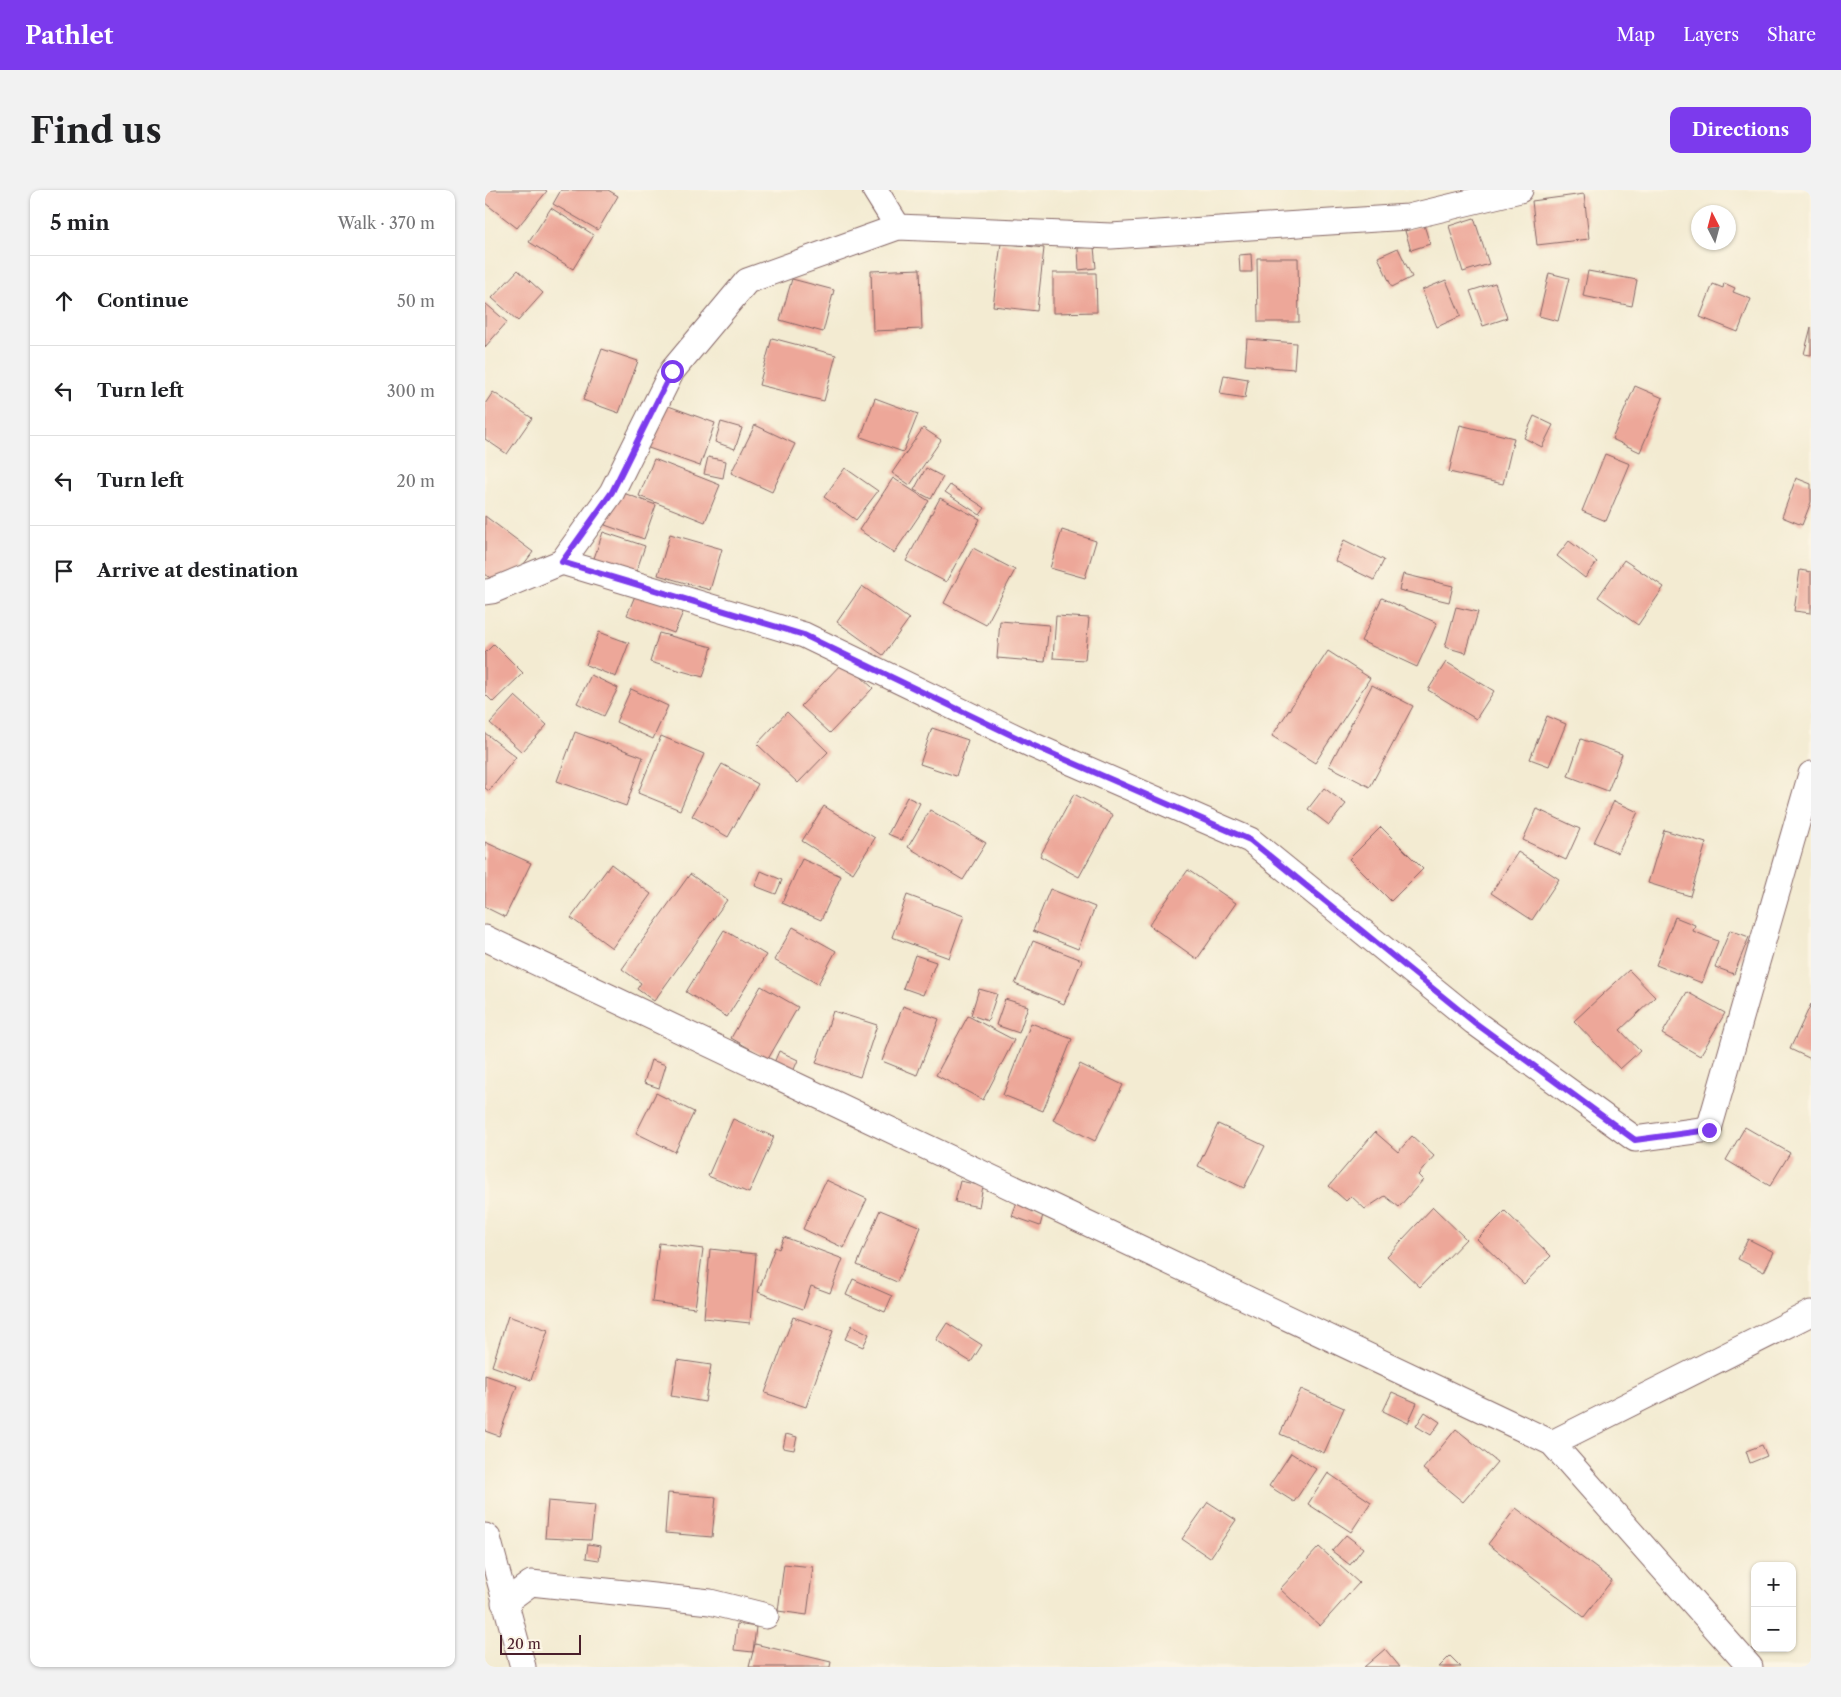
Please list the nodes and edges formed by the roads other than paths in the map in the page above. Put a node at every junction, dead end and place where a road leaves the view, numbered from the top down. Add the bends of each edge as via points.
1 (875, 190) edge
2 (1520, 190) edge
3 (898, 227) junction
4 (562, 562) junction
5 (485, 592) edge
6 (1811, 774) edge
7 (485, 938) edge
8 (1811, 1312) edge
9 (1552, 1443) junction
10 (485, 1536) edge
11 (504, 1603) junction
12 (766, 1616) dead end
13 (523, 1667) edge
14 (1749, 1667) edge

1 - 3 street
2 - 3 street via 1408,217 1111,236
3 - 4 street via 747,282 672,371 612,492
4 - 5 street
4 - 6 street via 804,635 1032,745 1250,840 1474,1022 1635,1140 1709,1130
7 - 9 street
8 - 9 street
9 - 14 street
10 - 11 street
11 - 12 street via 531,1584 710,1602
11 - 13 street

